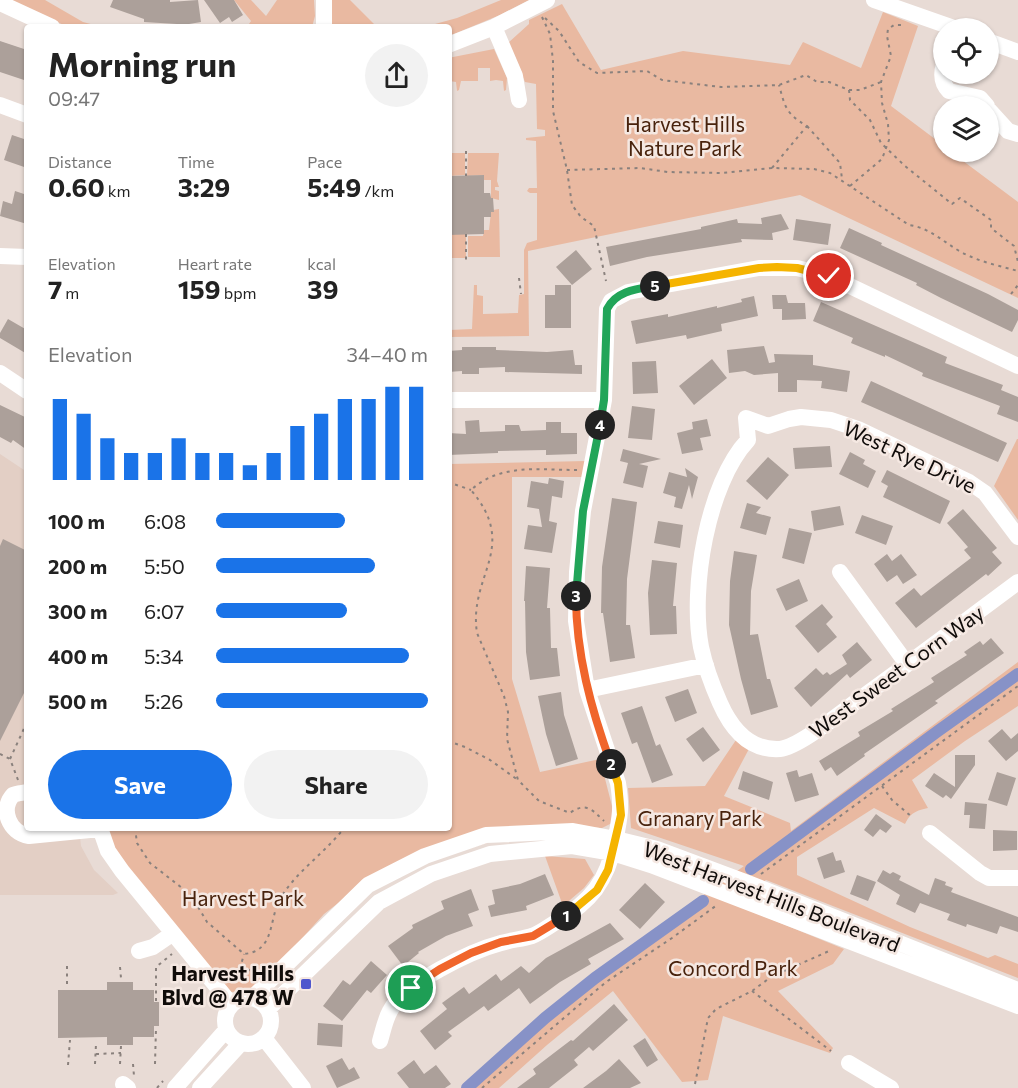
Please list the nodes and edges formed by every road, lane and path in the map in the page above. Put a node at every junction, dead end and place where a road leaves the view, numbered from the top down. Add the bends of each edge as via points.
1 (324, 0) edge
2 (547, 0) edge
3 (874, 0) edge
4 (0, 3) edge
5 (907, 21) dead end
6 (933, 21) edge
7 (46, 24) edge
8 (324, 24) edge
9 (494, 27) junction
10 (452, 43) edge
11 (999, 45) edge
12 (1018, 52) edge
13 (881, 82) junction
14 (945, 84) edge
15 (779, 85) junction
16 (849, 90) junction
17 (971, 96) edge
18 (519, 100) dead end
19 (0, 105) edge
20 (24, 114) edge
21 (999, 121) edge
22 (807, 126) junction
23 (1018, 135) edge
24 (886, 148) junction
25 (466, 151) dead end
26 (772, 168) junction
27 (567, 170) junction
28 (466, 176) dead end
29 (842, 181) junction
30 (850, 186) junction
31 (466, 234) dead end
32 (1016, 246) edge
33 (0, 256) edge
34 (24, 256) edge
35 (466, 260) dead end
36 (1018, 262) edge
37 (1018, 271) edge
38 (519, 278) dead end
39 (606, 281) dead end
40 (1018, 285) edge
41 (521, 294) dead end
42 (1011, 294) dead end
43 (1018, 366) edge
44 (0, 373) edge
45 (24, 390) edge
46 (452, 400) edge
47 (604, 400) junction
48 (582, 470) dead end
49 (452, 483) edge
50 (471, 490) junction
51 (1018, 537) edge
52 (840, 572) dead end
53 (1018, 582) edge
54 (907, 664) junction
55 (706, 665) junction
56 (1018, 686) edge
57 (587, 690) junction
58 (24, 729) edge
59 (452, 742) edge
60 (0, 754) edge
61 (10, 759) junction
62 (518, 780) junction
63 (882, 786) junction
64 (23, 787) edge
65 (2, 810) edge
66 (912, 817) dead end
67 (607, 822) dead end
68 (73, 831) edge
69 (101, 831) edge
70 (135, 831) edge
71 (342, 831) edge
72 (930, 833) dead end
73 (614, 846) junction
74 (760, 875) dead end
75 (1018, 878) edge
76 (719, 903) dead end
77 (172, 934) junction
78 (139, 951) dead end
79 (829, 951) dead end
80 (174, 952) dead end
81 (244, 954) junction
82 (242, 965) junction
83 (67, 966) dead end
84 (120, 966) dead end
85 (259, 977) dead end
86 (121, 978) dead end
87 (227, 981) dead end
88 (67, 988) dead end
89 (1018, 990) edge
90 (752, 991) junction
91 (252, 998) junction
92 (156, 1001) dead end
93 (231, 1004) junction
94 (1018, 1006) edge
95 (268, 1009) junction
96 (156, 1028) dead end
97 (226, 1030) junction
98 (264, 1038) junction
99 (70, 1040) dead end
100 (380, 1041) dead end
101 (241, 1043) junction
102 (96, 1044) dead end
103 (122, 1046) dead end
104 (831, 1051) dead end
105 (121, 1053) junction
106 (96, 1054) junction
107 (849, 1063) dead end
108 (95, 1064) dead end
109 (120, 1064) dead end
110 (155, 1064) dead end
111 (68, 1065) dead end
112 (695, 1084) dead end
113 (175, 1088) edge
114 (200, 1088) edge
115 (303, 1088) edge
116 (482, 1088) edge
117 (891, 1088) edge

1 - 8 street
2 - 9 street
3 - 6 street
4 - 7 street
5 - 13 path via 888,29 891,56
9 - 10 street
9 - 18 street via 515,76
11 - 12 street
13 - 16 path
13 - 24 path via 888,124
14 - 17 street via 950,91
15 - 16 path via 806,75
15 - 22 path via 792,118
15 - 27 path via 722,87 662,80 647,71 597,73 579,62 560,31 541,14 550,34 553,111
16 - 24 path via 849,100 870,120
19 - 20 street
21 - 23 street
22 - 26 path
22 - 29 path via 840,164
24 - 30 path via 882,159
24 - 32 path via 952,204 960,198 991,220 991,228
25 - 28 path
26 - 27 path via 721,173 640,168
26 - 29 path via 814,169
27 - 39 path via 572,206 594,226
29 - 30 path
30 - 37 path via 909,225 920,226 963,253
31 - 35 path
32 - 36 path
33 - 34 street
38 - 41 path
40 - 42 path
43 - 47 street via 829,276 797,268 759,268 649,287 611,301 607,309
44 - 45 street
46 - 47 street
47 - 57 street via 583,511 577,572 576,621
48 - 50 path via 506,470
49 - 50 path
50 - 62 path via 492,526 490,555 475,622 504,696 507,739
51 - 55 street, West Rye Drive via 985,493 969,482 858,429 811,417 768,426 746,418 748,440 721,483 707,527 698,600
52 - 54 street
53 - 54 street, West Sweet Corn Way
54 - 55 street, West Sweet Corn Way via 792,746 780,748 758,746 735,729
55 - 57 street
56 - 63 path
57 - 73 street via 618,783 621,815
58 - 61 path
59 - 62 path via 490,760
60 - 61 path
61 - 64 path
62 - 67 path via 539,801 570,813 588,807
63 - 66 path
63 - 74 path
64 - 65 street
65 - 68 street via 4,820 21,835
69 - 77 street via 108,851
70 - 81 path via 137,843 150,863 191,895 207,922
71 - 81 path via 282,896 266,942 255,953
72 - 75 street via 989,878
73 - 89 street, West Harvest Hills Boulevard via 657,849
73 - 91 street, West Harvest Hills Boulevard via 573,831 486,835 425,856 368,885
73 - 94 street, West Harvest Hills Boulevard via 651,866
73 - 95 street, West Harvest Hills Boulevard via 490,854 431,874 379,902
73 - 100 street via 608,870 597,890 533,936 471,953 411,988 390,1010
76 - 116 path via 606,982
77 - 78 street
77 - 93 street
79 - 90 path via 771,977
80 - 92 path via 156,967
81 - 82 path
82 - 85 path
82 - 87 path
83 - 88 path
84 - 86 path
90 - 104 path
90 - 112 path via 716,1009 708,1018
91 - 93 street
91 - 95 street
93 - 97 street via 224,1017
95 - 98 street via 271,1020
96 - 110 path
97 - 101 street
97 - 113 street
98 - 101 street via 253,1044
98 - 115 street
99 - 111 path
101 - 114 street
102 - 106 path
103 - 105 path
105 - 106 path
105 - 109 path
106 - 108 path
107 - 117 street

